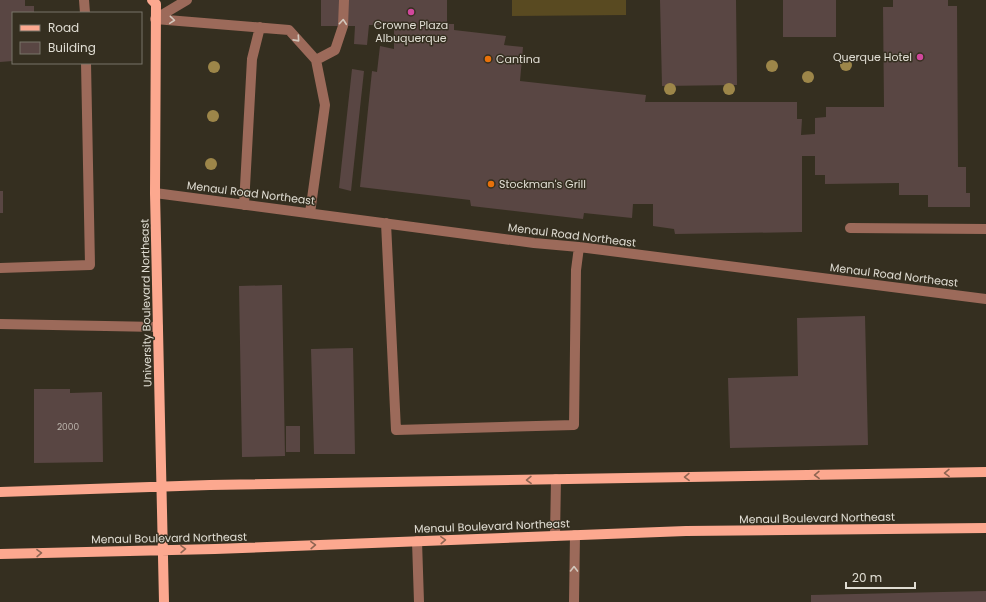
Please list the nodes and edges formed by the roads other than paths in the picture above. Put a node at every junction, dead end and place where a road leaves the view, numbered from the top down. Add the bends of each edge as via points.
1 (84, 0) edge
2 (187, 0) edge
3 (344, 0) edge
4 (156, 1) edge
5 (84, 12) edge
6 (156, 19) junction
7 (260, 27) junction
8 (316, 60) junction
9 (86, 64) edge
10 (155, 193) junction
11 (244, 205) junction
12 (310, 213) junction
13 (386, 223) junction
14 (850, 228) dead end
15 (986, 228) edge
16 (578, 247) junction
17 (0, 268) edge
18 (986, 299) edge
19 (0, 324) edge
20 (158, 327) junction
21 (986, 472) edge
22 (556, 479) junction
23 (162, 486) junction
24 (0, 492) edge
25 (986, 528) edge
26 (575, 535) junction
27 (555, 536) junction
28 (417, 541) junction
29 (164, 550) junction
30 (0, 554) edge
31 (164, 602) edge
32 (419, 602) edge
33 (574, 602) edge

1 - 5 street
2 - 6 street
8 -> 3 street via 335,50 343,26
4 - 6 main road, University Boulevard Northeast
6 -> 7 street
6 - 10 main road, University Boulevard Northeast
7 -> 8 street via 289,30
7 - 11 street via 252,60
8 - 12 street via 325,105
9 - 17 street via 90,265
10 - 11 street, Menaul Road Northeast
10 - 20 main road, University Boulevard Northeast
11 - 12 street, Menaul Road Northeast
12 - 13 street, Menaul Road Northeast
13 - 16 street, Menaul Road Northeast
13 - 16 street via 396,430 574,426
14 - 15 street
16 - 18 street, Menaul Road Northeast
19 - 20 street
20 - 23 main road, University Boulevard Northeast
21 -> 22 main road
22 -> 23 main road
22 - 27 street
23 - 24 main road
23 - 29 main road, University Boulevard Northeast
25 - 26 main road, Menaul Boulevard Northeast via 686,531
26 - 27 main road, Menaul Boulevard Northeast
33 -> 26 street
28 -> 27 main road, Menaul Boulevard Northeast
29 -> 28 main road, Menaul Boulevard Northeast
28 - 32 street
30 -> 29 main road, Menaul Boulevard Northeast
29 - 31 main road, University Boulevard Northeast

